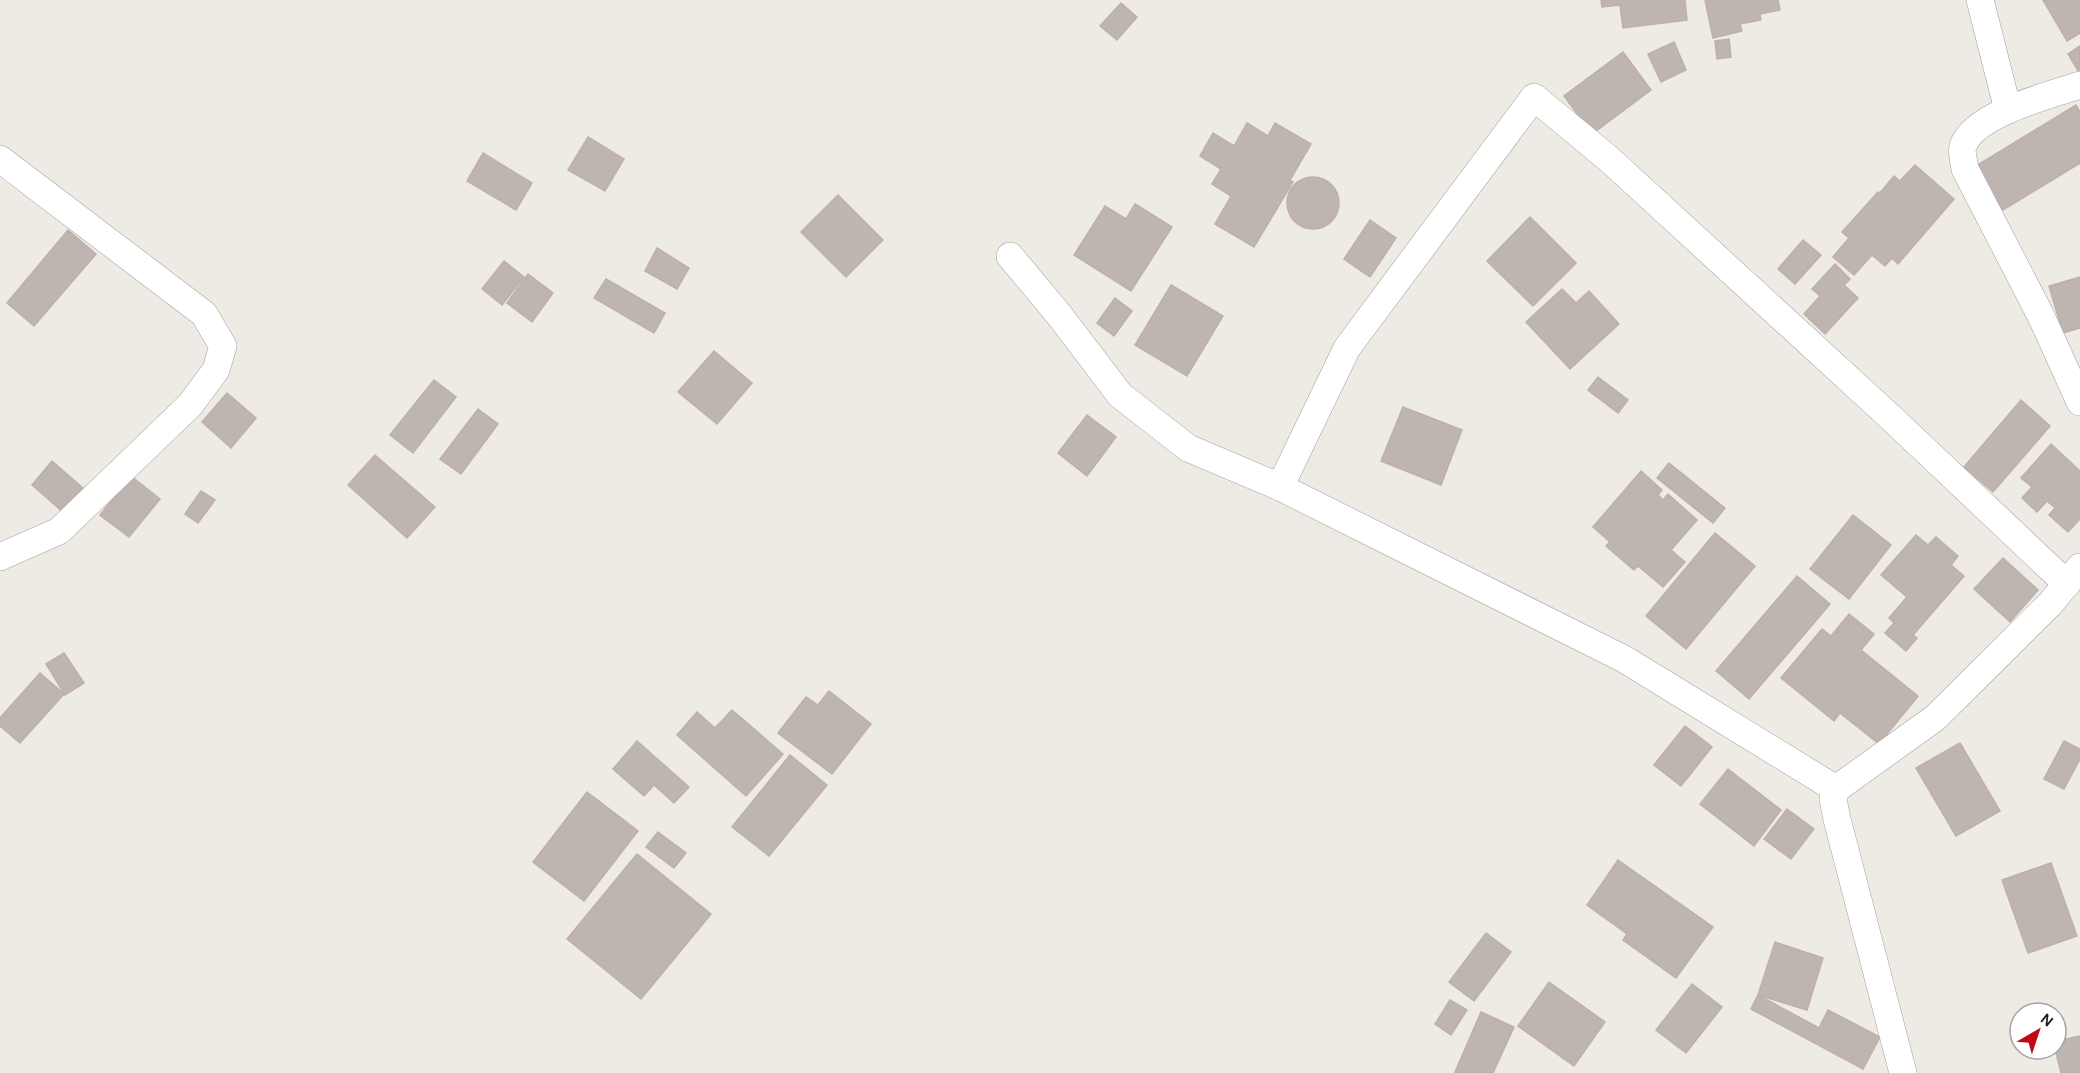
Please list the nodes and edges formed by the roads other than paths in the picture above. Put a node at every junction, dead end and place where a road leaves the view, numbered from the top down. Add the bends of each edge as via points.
1 (1980, 0) edge
2 (2080, 85) edge
3 (2008, 110) junction
4 (0, 159) edge
5 (1010, 256) dead end
6 (2080, 402) edge
7 (1280, 487) junction
8 (0, 557) edge
9 (2073, 576) edge
10 (1836, 789) junction
11 (1903, 1073) edge

1 - 3 street
2 - 3 street
3 - 6 street via 1977,126 1963,146 1965,169 2041,316
4 - 8 street via 204,314 223,346 216,370 189,405 59,531
5 - 7 street via 1120,395 1188,448
7 - 9 street via 1347,348 1534,97 1610,160 1887,414
7 - 10 street via 1624,659
9 - 10 street via 1935,718
10 - 11 street via 1833,800 1840,830

